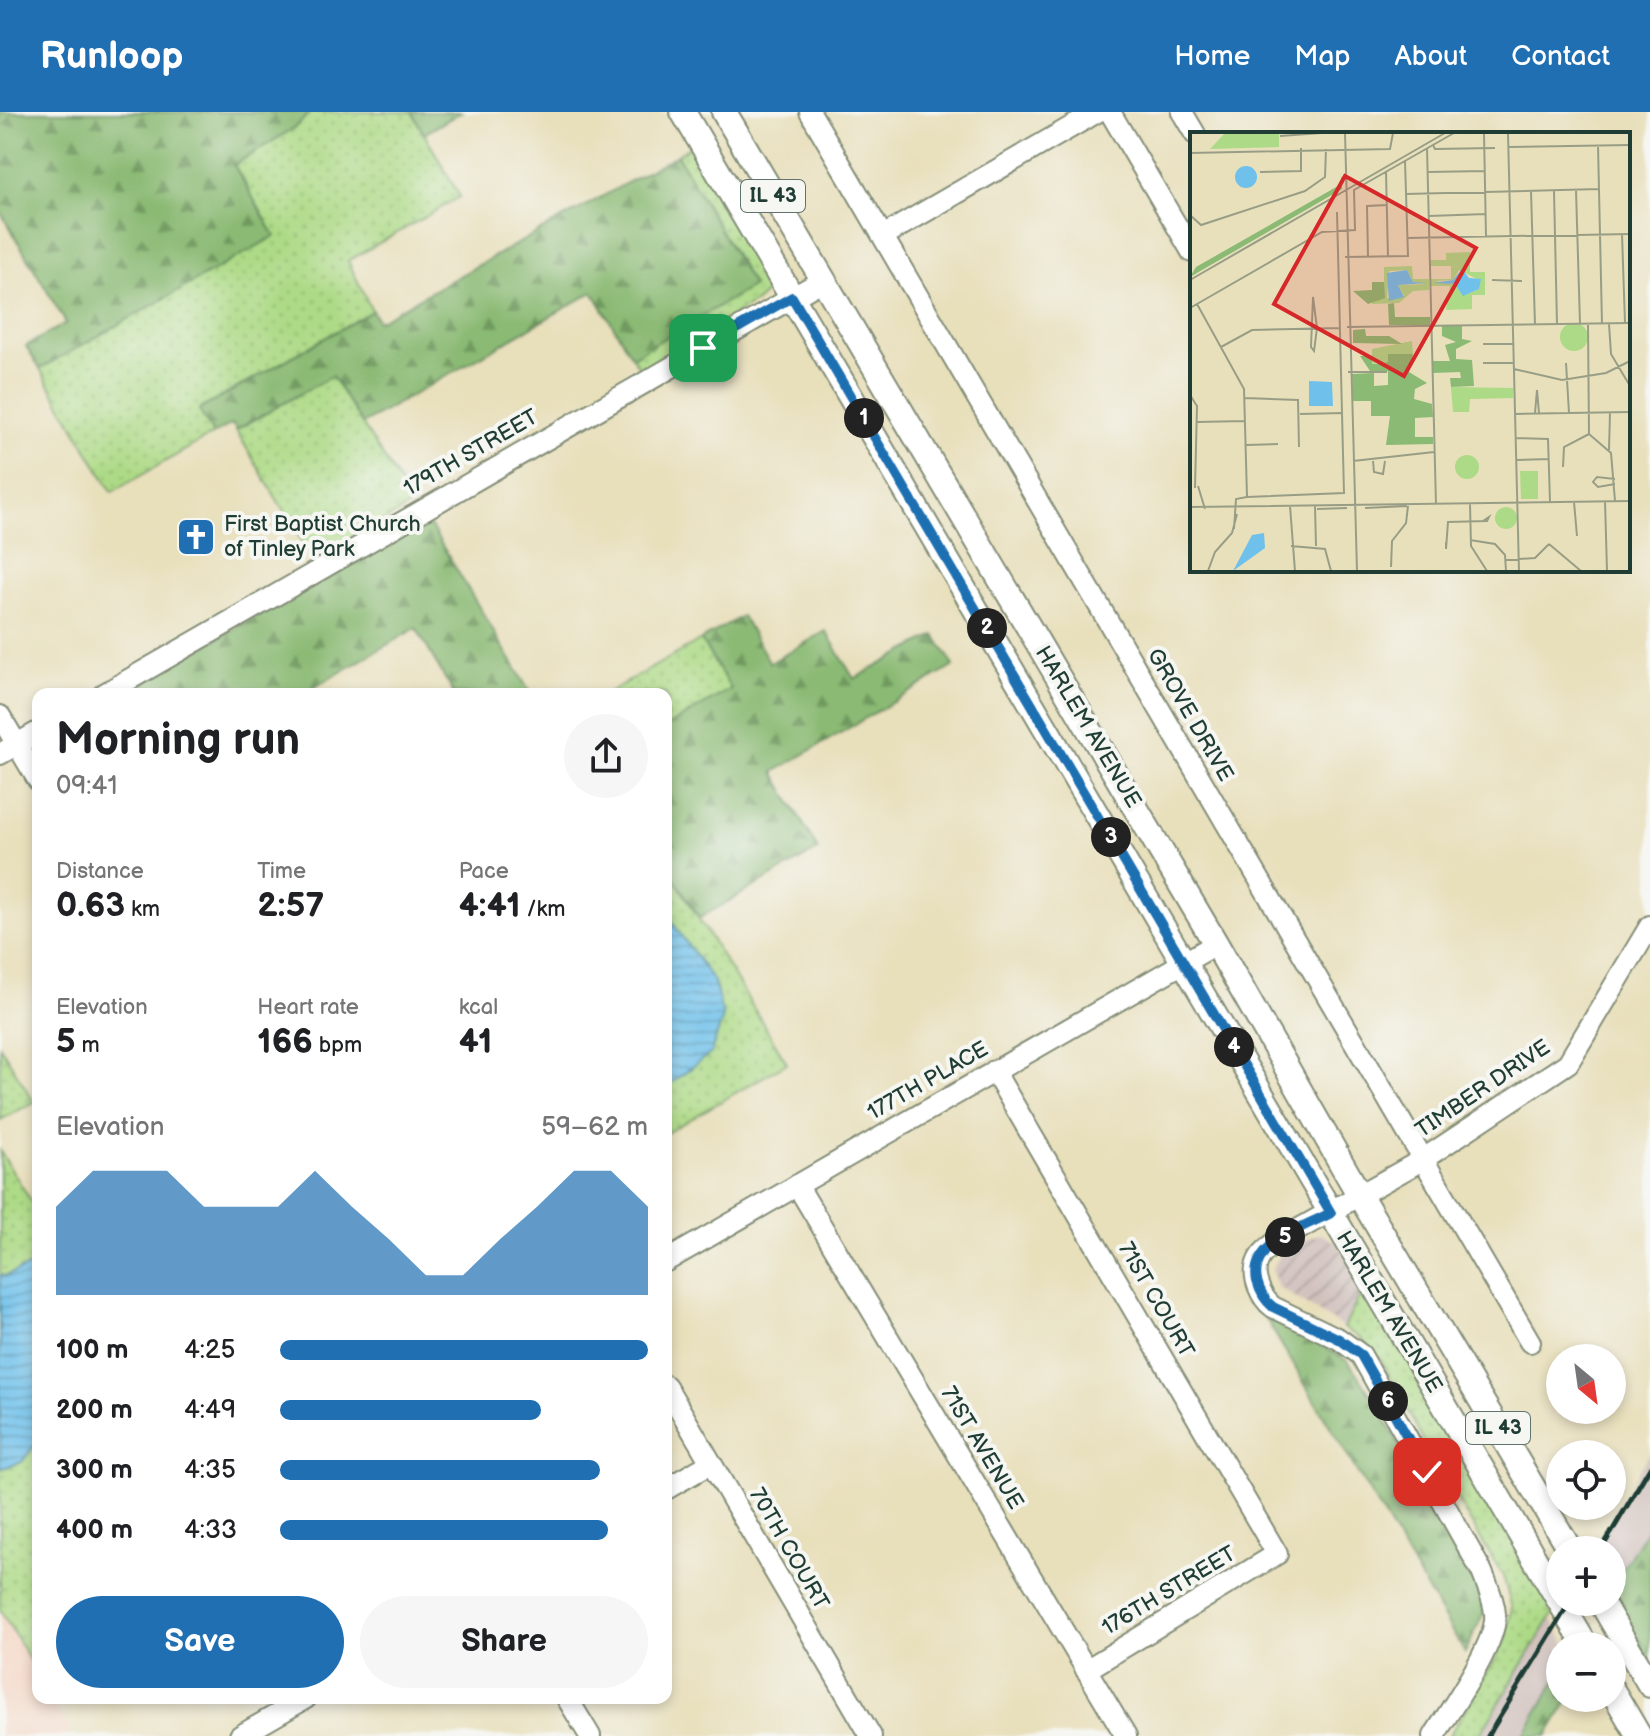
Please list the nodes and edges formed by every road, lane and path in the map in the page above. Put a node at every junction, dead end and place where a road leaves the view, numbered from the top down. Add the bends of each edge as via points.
1 (683, 112) edge
2 (724, 112) edge
3 (810, 112) edge
4 (1097, 112) edge
5 (1110, 112) edge
6 (1182, 112) edge
7 (1194, 132) edge
8 (883, 236) junction
9 (1190, 249) edge
10 (823, 280) junction
11 (792, 297) junction
12 (114, 688) edge
13 (1068, 694) junction
14 (1037, 712) junction
15 (0, 716) edge
16 (32, 735) edge
17 (8, 749) edge
18 (32, 774) edge
19 (1650, 926) edge
20 (1216, 944) junction
21 (1185, 961) junction
22 (994, 1071) junction
23 (1422, 1160) junction
24 (797, 1185) junction
25 (1360, 1196) junction
26 (1331, 1213) junction
27 (672, 1258) edge
28 (1530, 1342) dead end
29 (672, 1396) edge
30 (711, 1463) junction
31 (672, 1486) edge
32 (1562, 1536) edge
33 (1277, 1554) joint
34 (1609, 1616) edge
35 (1578, 1632) edge
36 (1086, 1670) junction
37 (1650, 1685) edge
38 (296, 1704) edge
39 (571, 1704) edge
40 (1625, 1712) edge
41 (240, 1736) edge
42 (590, 1736) edge
43 (871, 1736) edge
44 (1126, 1736) edge
45 (1434, 1736) edge
46 (1639, 1736) edge

1 - 11 main road, HARLEM AVENUE / IL 43
2 - 10 main road, HARLEM AVENUE / IL 43
3 - 8 street, GROVE DRIVE
4 - 8 street
5 - 9 street
6 - 7 street
8 - 23 street, GROVE DRIVE
10 - 11 street, 179TH STREET
10 - 13 main road, HARLEM AVENUE / IL 43
11 - 12 street, 179TH STREET
11 - 14 main road, HARLEM AVENUE / IL 43
13 - 14 main road
13 - 20 main road, HARLEM AVENUE / IL 43
14 - 21 main road, HARLEM AVENUE / IL 43
15 - 17 street
16 - 17 street
17 - 18 street
19 - 23 street, TIMBER DRIVE via 1568,1063
20 - 21 street, 177TH PLACE
20 - 25 main road, HARLEM AVENUE / IL 43
21 - 22 street, 177TH PLACE
21 - 26 main road, HARLEM AVENUE / IL 43
22 - 24 street, 177TH PLACE
22 - 33 street, 71ST COURT
23 - 25 street, TIMBER DRIVE
23 - 28 street, GROVE DRIVE
24 - 27 street, 177TH PLACE
24 - 36 street, 71ST AVENUE
25 - 26 street, TIMBER DRIVE
25 - 32 main road, HARLEM AVENUE / IL 43
26 - 35 main road, HARLEM AVENUE / IL 43
26 - 45 street, TIMBER DRIVE via 1264,1252 1257,1261 1258,1286 1273,1307 1361,1355 1487,1584 1496,1617 1491,1638
29 - 30 street, 70TH COURT
30 - 31 street
30 - 43 street, 70TH COURT
33 - 36 street, 176TH STREET
34 - 37 main road
36 - 44 street, 71ST AVENUE
38 - 41 street
39 - 42 street
40 - 46 main road

